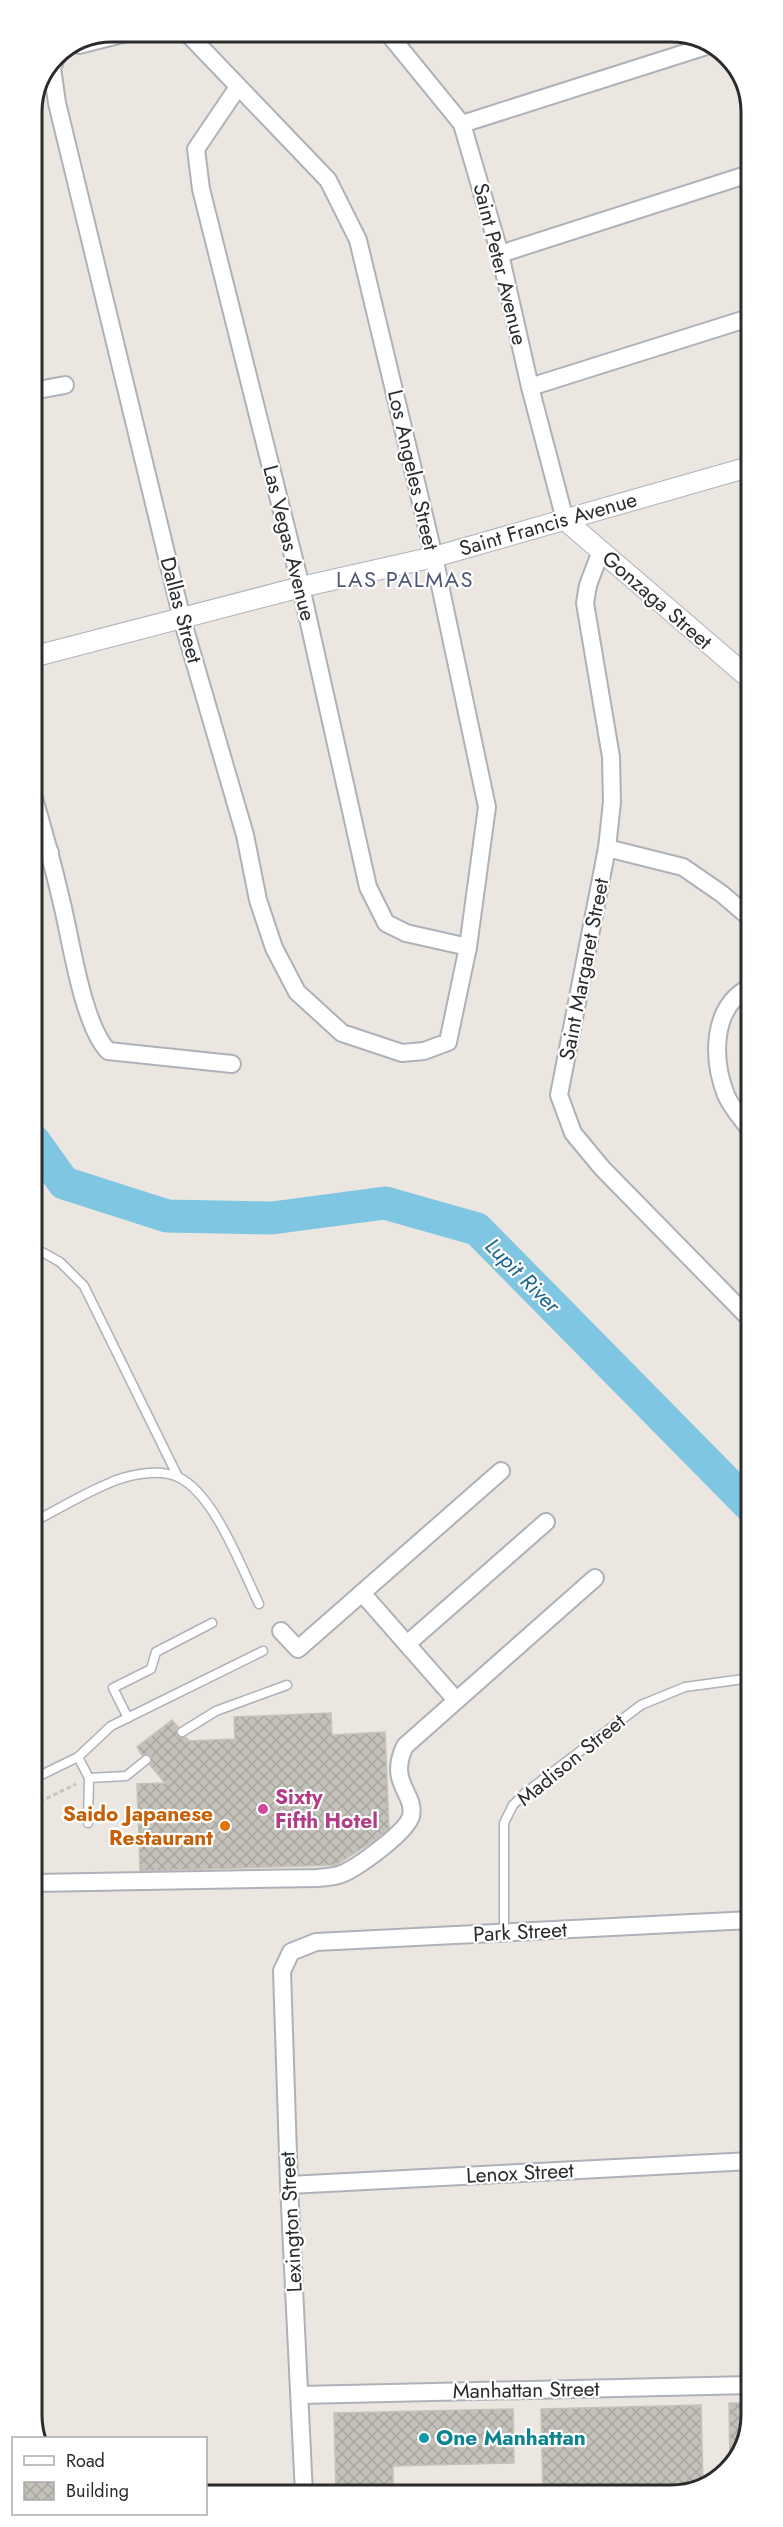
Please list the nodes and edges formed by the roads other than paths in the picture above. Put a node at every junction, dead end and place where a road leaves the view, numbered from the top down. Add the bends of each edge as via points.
1 (195, 42) edge
2 (395, 42) edge
3 (700, 48) edge
4 (53, 75) edge
5 (238, 87) junction
6 (462, 124) junction
7 (741, 177) edge
8 (500, 254) junction
9 (741, 321) edge
10 (64, 385) dead end
11 (530, 387) junction
12 (42, 389) edge
13 (741, 469) edge
14 (565, 520) junction
15 (601, 551) junction
16 (434, 557) junction
17 (301, 586) junction
18 (182, 619) junction
19 (42, 654) edge
20 (741, 671) edge
21 (42, 825) edge
22 (607, 848) junction
23 (50, 852) junction
24 (42, 853) edge
25 (741, 910) edge
26 (468, 947) junction
27 (741, 992) edge
28 (448, 1042) joint
29 (232, 1065) dead end
30 (741, 1118) edge
31 (42, 1252) edge
32 (741, 1310) edge
33 (501, 1471) dead end
34 (178, 1477) junction
35 (42, 1517) edge
36 (546, 1522) dead end
37 (595, 1578) dead end
38 (362, 1593) junction
39 (259, 1604) dead end
40 (212, 1623) dead end
41 (281, 1631) dead end
42 (407, 1644) junction
43 (262, 1651) dead end
44 (741, 1679) edge
45 (287, 1685) dead end
46 (456, 1700) junction
47 (128, 1718) junction
48 (182, 1732) dead end
49 (78, 1757) junction
50 (146, 1760) dead end
51 (42, 1775) edge
52 (89, 1778) junction
53 (88, 1823) dead end
54 (42, 1883) edge
55 (741, 1921) edge
56 (504, 1933) junction
57 (291, 1952) joint
58 (741, 2162) edge
59 (289, 2185) junction
60 (741, 2385) edge
61 (300, 2395) junction
62 (304, 2485) edge

1 - 5 street, Los Angeles Street
2 - 6 street, Saint Peter Avenue
3 - 6 street
4 - 18 street, Dallas Street
5 - 16 street, Los Angeles Street via 328,180 358,240
5 - 17 street, Las Vegas Avenue via 196,149 201,189
6 - 8 street, Saint Peter Avenue
7 - 8 street
8 - 11 street, Saint Peter Avenue
9 - 11 street
10 - 12 street
11 - 14 street, Saint Peter Avenue
13 - 14 street, Saint Francis Avenue
14 - 15 street, Gonzaga Street
14 - 16 street, Saint Francis Avenue
15 - 20 street, Gonzaga Street
15 - 22 street, Saint Margaret Street via 585,603 611,757
16 - 17 street, Saint Francis Avenue
16 - 26 street, Los Angeles Street via 488,807
17 - 18 street, Saint Francis Avenue
17 - 26 street, Las Vegas Avenue via 368,887 387,923 406,933
18 - 19 street, Saint Francis Avenue
18 - 28 street, Dallas Street via 245,835 258,900 274,948 297,992 342,1034 402,1053 424,1051
21 - 23 street
22 - 25 street via 683,867
22 - 32 street, Saint Margaret Street via 559,1095 573,1133 602,1168
23 - 24 street
23 - 29 street via 98,1041 108,1051
26 - 28 street, Los Angeles Street
27 - 30 street via 724,1011 716,1048 726,1097
31 - 34 lane via 60,1262 84,1286
33 - 38 street
34 - 35 lane via 161,1473 136,1475 108,1483
34 - 39 lane via 193,1487 216,1516
36 - 42 street
37 - 46 street
38 - 41 street via 298,1649
38 - 42 street
40 - 47 lane via 156,1652 151,1669 113,1688
42 - 46 street
43 - 47 lane
44 - 56 lane, Madison Street via 686,1687 641,1705 513,1805 504,1823
45 - 48 lane via 216,1711
46 - 54 street via 414,1736 399,1759 411,1816 403,1829 344,1873 317,1878
47 - 49 lane via 111,1726
49 - 51 lane
49 - 52 lane
50 - 52 lane via 126,1776
52 - 53 lane
55 - 56 street, Park Street
56 - 57 street, Park Street via 316,1942
57 - 59 street, Lexington Street via 282,1971
58 - 59 street, Lenox Street
59 - 61 street, Lexington Street
60 - 61 street, Manhattan Street
61 - 62 street, Lexington Street

